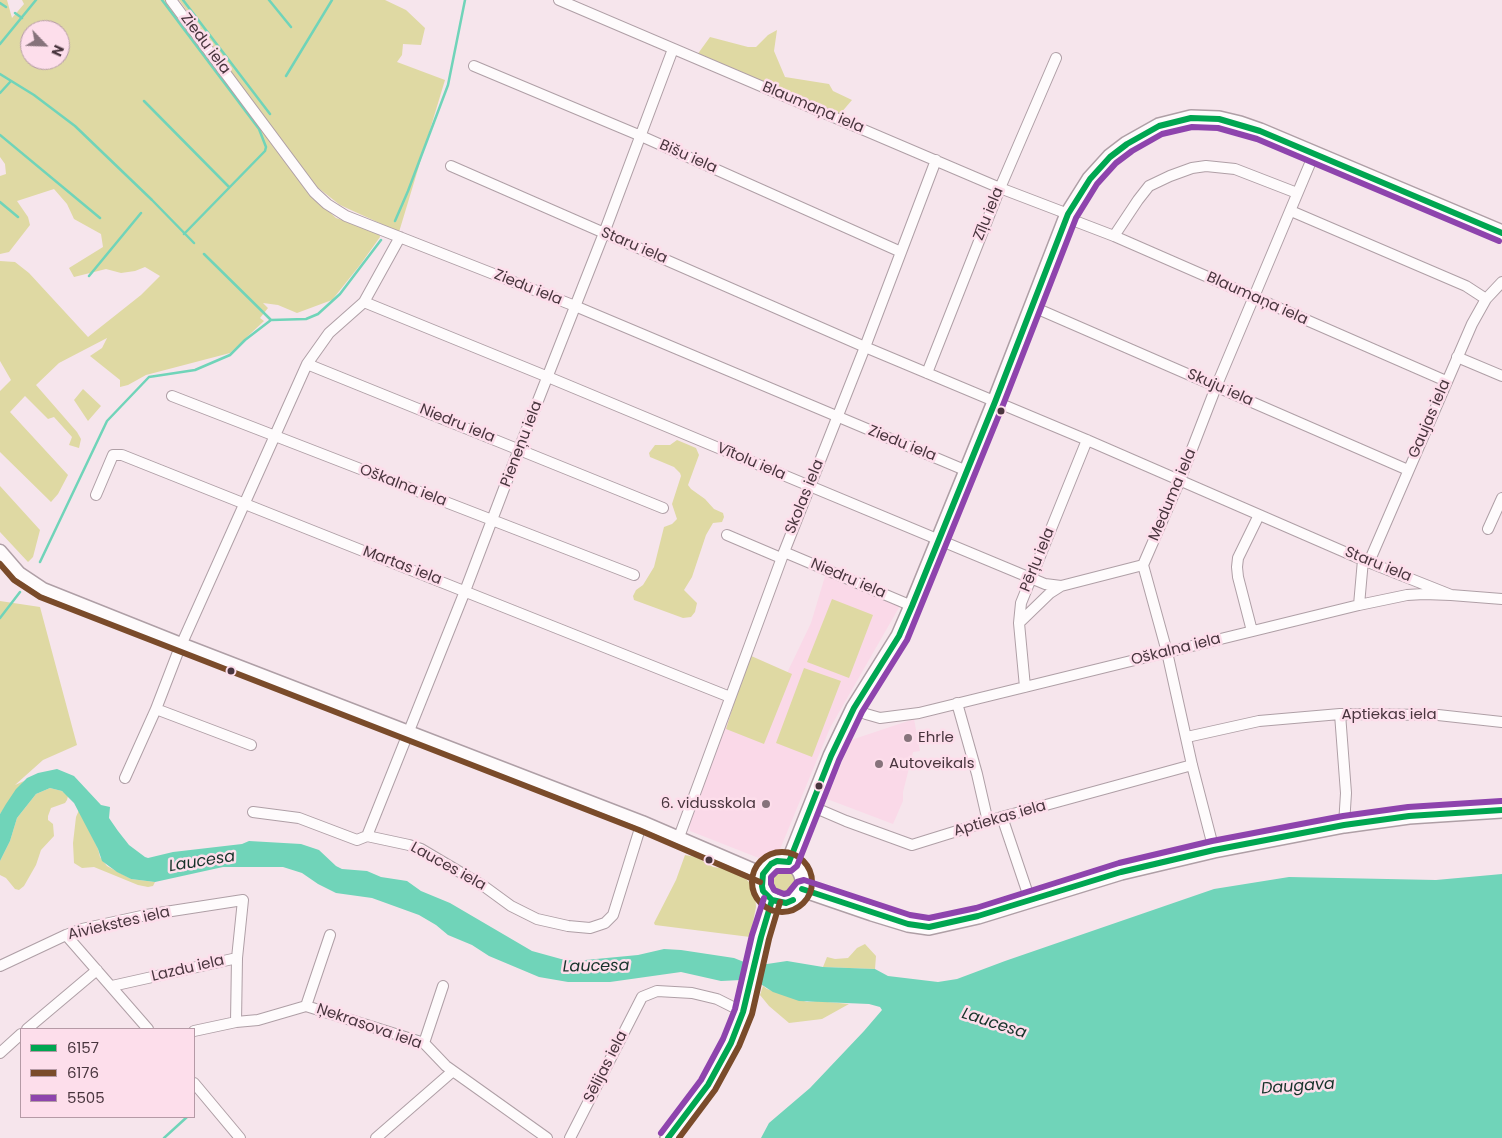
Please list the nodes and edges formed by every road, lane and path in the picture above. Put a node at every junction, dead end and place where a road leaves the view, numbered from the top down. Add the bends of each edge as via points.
1 (171, 0) edge
2 (559, 0) edge
3 (673, 49) junction
4 (1056, 58) dead end
5 (474, 66) dead end
6 (641, 136) junction
7 (1314, 154) junction
8 (936, 160) junction
9 (451, 166) dead end
10 (1000, 188) junction
11 (1297, 193) junction
12 (1291, 211) junction
13 (1067, 216) junction
14 (604, 233) junction
15 (1502, 233) edge
16 (1114, 236) junction
17 (400, 237) junction
18 (901, 252) junction
19 (1502, 282) edge
20 (1254, 298) junction
21 (1486, 299) junction
22 (364, 302) junction
23 (576, 306) junction
24 (1032, 306) junction
25 (865, 346) junction
26 (1457, 357) junction
27 (307, 364) junction
28 (927, 372) junction
29 (1502, 376) edge
30 (548, 377) junction
31 (1446, 381) junction
32 (1216, 386) junction
33 (172, 396) dead end
34 (995, 402) junction
35 (837, 418) junction
36 (276, 436) junction
37 (1087, 440) junction
38 (518, 449) junction
39 (1408, 470) junction
40 (967, 471) junction
41 (1180, 480) junction
42 (809, 486) junction
43 (96, 495) dead end
44 (1502, 498) edge
45 (244, 504) junction
46 (663, 508) dead end
47 (1259, 515) junction
48 (492, 521) junction
49 (1488, 529) dead end
50 (727, 535) dead end
51 (940, 539) junction
52 (0, 551) edge
53 (782, 555) junction
54 (1366, 561) junction
55 (1143, 565) junction
56 (634, 575) dead end
57 (1030, 578) junction
58 (1061, 586) junction
59 (465, 591) junction
60 (1451, 594) junction
61 (1502, 598) edge
62 (1359, 605) junction
63 (912, 606) junction
64 (1019, 623) junction
65 (1252, 631) junction
66 (181, 644) junction
67 (1167, 652) junction
68 (1025, 687) junction
69 (730, 697) junction
70 (957, 703) junction
71 (854, 708) junction
72 (156, 709) junction
73 (1340, 714) junction
74 (1502, 722) edge
75 (409, 732) junction
76 (1187, 737) junction
77 (251, 745) dead end
78 (1192, 765) junction
79 (125, 778) dead end
80 (811, 806) junction
81 (1502, 810) edge
82 (252, 812) dead end
83 (1002, 817) junction
84 (642, 822) junction
85 (988, 822) junction
86 (1344, 825) junction
87 (367, 836) junction
88 (679, 837) junction
89 (1214, 850) junction
90 (789, 862) junction
91 (763, 874) junction
92 (802, 889) junction
93 (243, 900) joint
94 (772, 900) junction
95 (1030, 900) junction
96 (330, 934) dead end
97 (66, 935) junction
98 (237, 958) junction
99 (0, 966) edge
100 (96, 970) junction
101 (112, 986) junction
102 (443, 986) dead end
103 (306, 1006) junction
104 (743, 1012) junction
105 (236, 1022) junction
106 (28, 1028) edge
107 (147, 1028) edge
108 (195, 1031) edge
109 (20, 1035) edge
110 (424, 1043) junction
111 (0, 1052) edge
112 (453, 1071) junction
113 (195, 1084) edge
114 (240, 1138) edge
115 (376, 1138) edge
116 (547, 1138) edge
117 (570, 1138) edge
118 (668, 1138) edge

1 - 17 street, Ziedu iela via 314,192 346,216
2 - 3 street, Blaumaņa iela
3 - 6 street, Pieneņu iela
3 - 8 street, Blaumaņa iela
4 - 10 street, Zīļu iela
5 - 6 street, Bišu iela
6 - 14 street, Pieneņu iela
6 - 18 street, Bišu iela
7 - 11 street, Meduma iela
7 - 13 main road via 1260,131 1219,119 1192,118 1160,126 1110,157 1090,179
7 - 15 main road
8 - 10 street, Blaumaņa iela
8 - 18 street, Skolas iela
9 - 14 street, Staru iela
10 - 13 street, Blaumaņa iela
10 - 28 street, Zīļu iela
11 - 12 street, Meduma iela
11 - 16 street via 1236,169 1192,168 1149,186
12 - 20 street, Meduma iela
12 - 21 street via 1466,286
13 - 16 street, Blaumaņa iela
13 - 24 main road
14 - 23 street, Pieneņu iela
14 - 25 street, Staru iela
16 - 20 street, Blaumaņa iela
17 - 22 street
17 - 23 street, Ziedu iela
18 - 25 street, Skolas iela
19 - 21 street, Gaujas iela
20 - 31 street, Blaumaņa iela
20 - 32 street, Meduma iela
21 - 26 street, Gaujas iela
22 - 27 street via 329,333
22 - 30 street, Vītolu iela
23 - 30 street, Pieneņu iela
23 - 35 street, Ziedu iela
24 - 32 street, Skuju iela
24 - 34 main road
25 - 28 street, Staru iela
25 - 35 street, Skolas iela
26 - 29 street
26 - 31 street, Gaujas iela
27 - 36 street
27 - 38 street, Niedru iela
28 - 34 street, Staru iela
30 - 38 street, Pieneņu iela
30 - 42 street, Vītolu iela
31 - 39 street, Gaujas iela
32 - 39 street, Skuju iela
32 - 41 street, Meduma iela
33 - 36 street, Oškalna iela
34 - 37 street, Staru iela
34 - 40 main road
35 - 40 street, Ziedu iela
35 - 42 street, Skolas iela
36 - 45 street
36 - 48 street, Oškalna iela
37 - 41 street, Staru iela
37 - 57 street, Pērļu iela
38 - 46 street, Niedru iela
38 - 48 street, Pieneņu iela
39 - 54 street, Gaujas iela
40 - 51 main road
41 - 47 street, Staru iela
41 - 55 street, Meduma iela
42 - 51 street, Vītolu iela
42 - 53 street, Skolas iela
43 - 45 street, Martas iela via 113,456 117,454
44 - 49 street
45 - 59 street, Martas iela
45 - 66 street
47 - 54 street, Staru iela
47 - 65 street via 1238,558 1237,567
48 - 56 street, Oškalna iela
48 - 59 street, Pieneņu iela
50 - 53 street, Niedru iela
51 - 57 street, Vītolu iela
51 - 63 main road
52 - 66 street via 19,573 43,588
53 - 63 street, Niedru iela
53 - 69 street, Skolas iela
54 - 60 street, Staru iela
54 - 62 street, Gaujas iela
55 - 58 street, Vītolu iela
55 - 67 street
57 - 58 street, Vītolu iela
57 - 64 street, Pērļu iela via 1020,603
58 - 64 street via 1050,592
59 - 69 street, Martas iela
59 - 75 street, Pieneņu iela
60 - 61 street, Oškalna iela
60 - 62 street, Oškalna iela via 1407,596
62 - 65 street, Oškalna iela
63 - 71 main road via 899,636
64 - 68 street, Pērļu iela
65 - 67 street, Oškalna iela
66 - 72 street
66 - 75 street
67 - 68 street, Oškalna iela
67 - 76 street
68 - 70 street, Oškalna iela
69 - 88 street, Skolas iela
70 - 71 street, Oškalna iela via 887,718 874,717
70 - 85 street
71 - 80 main road
72 - 77 street
72 - 79 street
73 - 74 street, Aptiekas iela via 1438,715
73 - 76 street, Aptiekas iela via 1259,722
73 - 86 street via 1346,792
75 - 84 street
75 - 87 street, Pieneņu iela
76 - 78 street
78 - 83 street, Aptiekas iela
78 - 89 street
80 - 85 street, Aptiekas iela via 912,845
80 - 90 main road
81 - 86 main road via 1410,816
82 - 87 street, Lauces iela via 299,818 357,840
83 - 85 street, Aptiekas iela
83 - 95 street
84 - 87 street, Lauces iela via 613,915 590,928 538,919 511,906 421,849
84 - 88 street
86 - 89 main road
88 - 91 street
89 - 95 main road via 1121,872
90 - 91 main road via 777,861
90 - 92 main road via 803,876
91 - 94 main road via 763,892
92 - 94 main road via 786,903
92 - 95 main road via 908,924 929,927
93 - 97 street, Aiviekstes iela via 146,915
93 - 98 street, Lazdu iela
94 - 104 main road
96 - 103 street
97 - 99 street, Aiviekstes iela
97 - 100 street
98 - 101 street, Lazdu iela
98 - 105 street
100 - 101 street
100 - 106 street
101 - 107 street
102 - 110 street
103 - 105 street, Ņekrasova iela via 258,1020
103 - 110 street, Ņekrasova iela
104 - 117 street, Sēlijas iela via 718,999 692,993 657,991 642,997
104 - 118 main road via 718,1069
105 - 108 street, Ņekrasova iela
109 - 111 street
110 - 112 street, Ņekrasova iela
112 - 115 street
112 - 116 street, Ņekrasova iela
113 - 114 street

